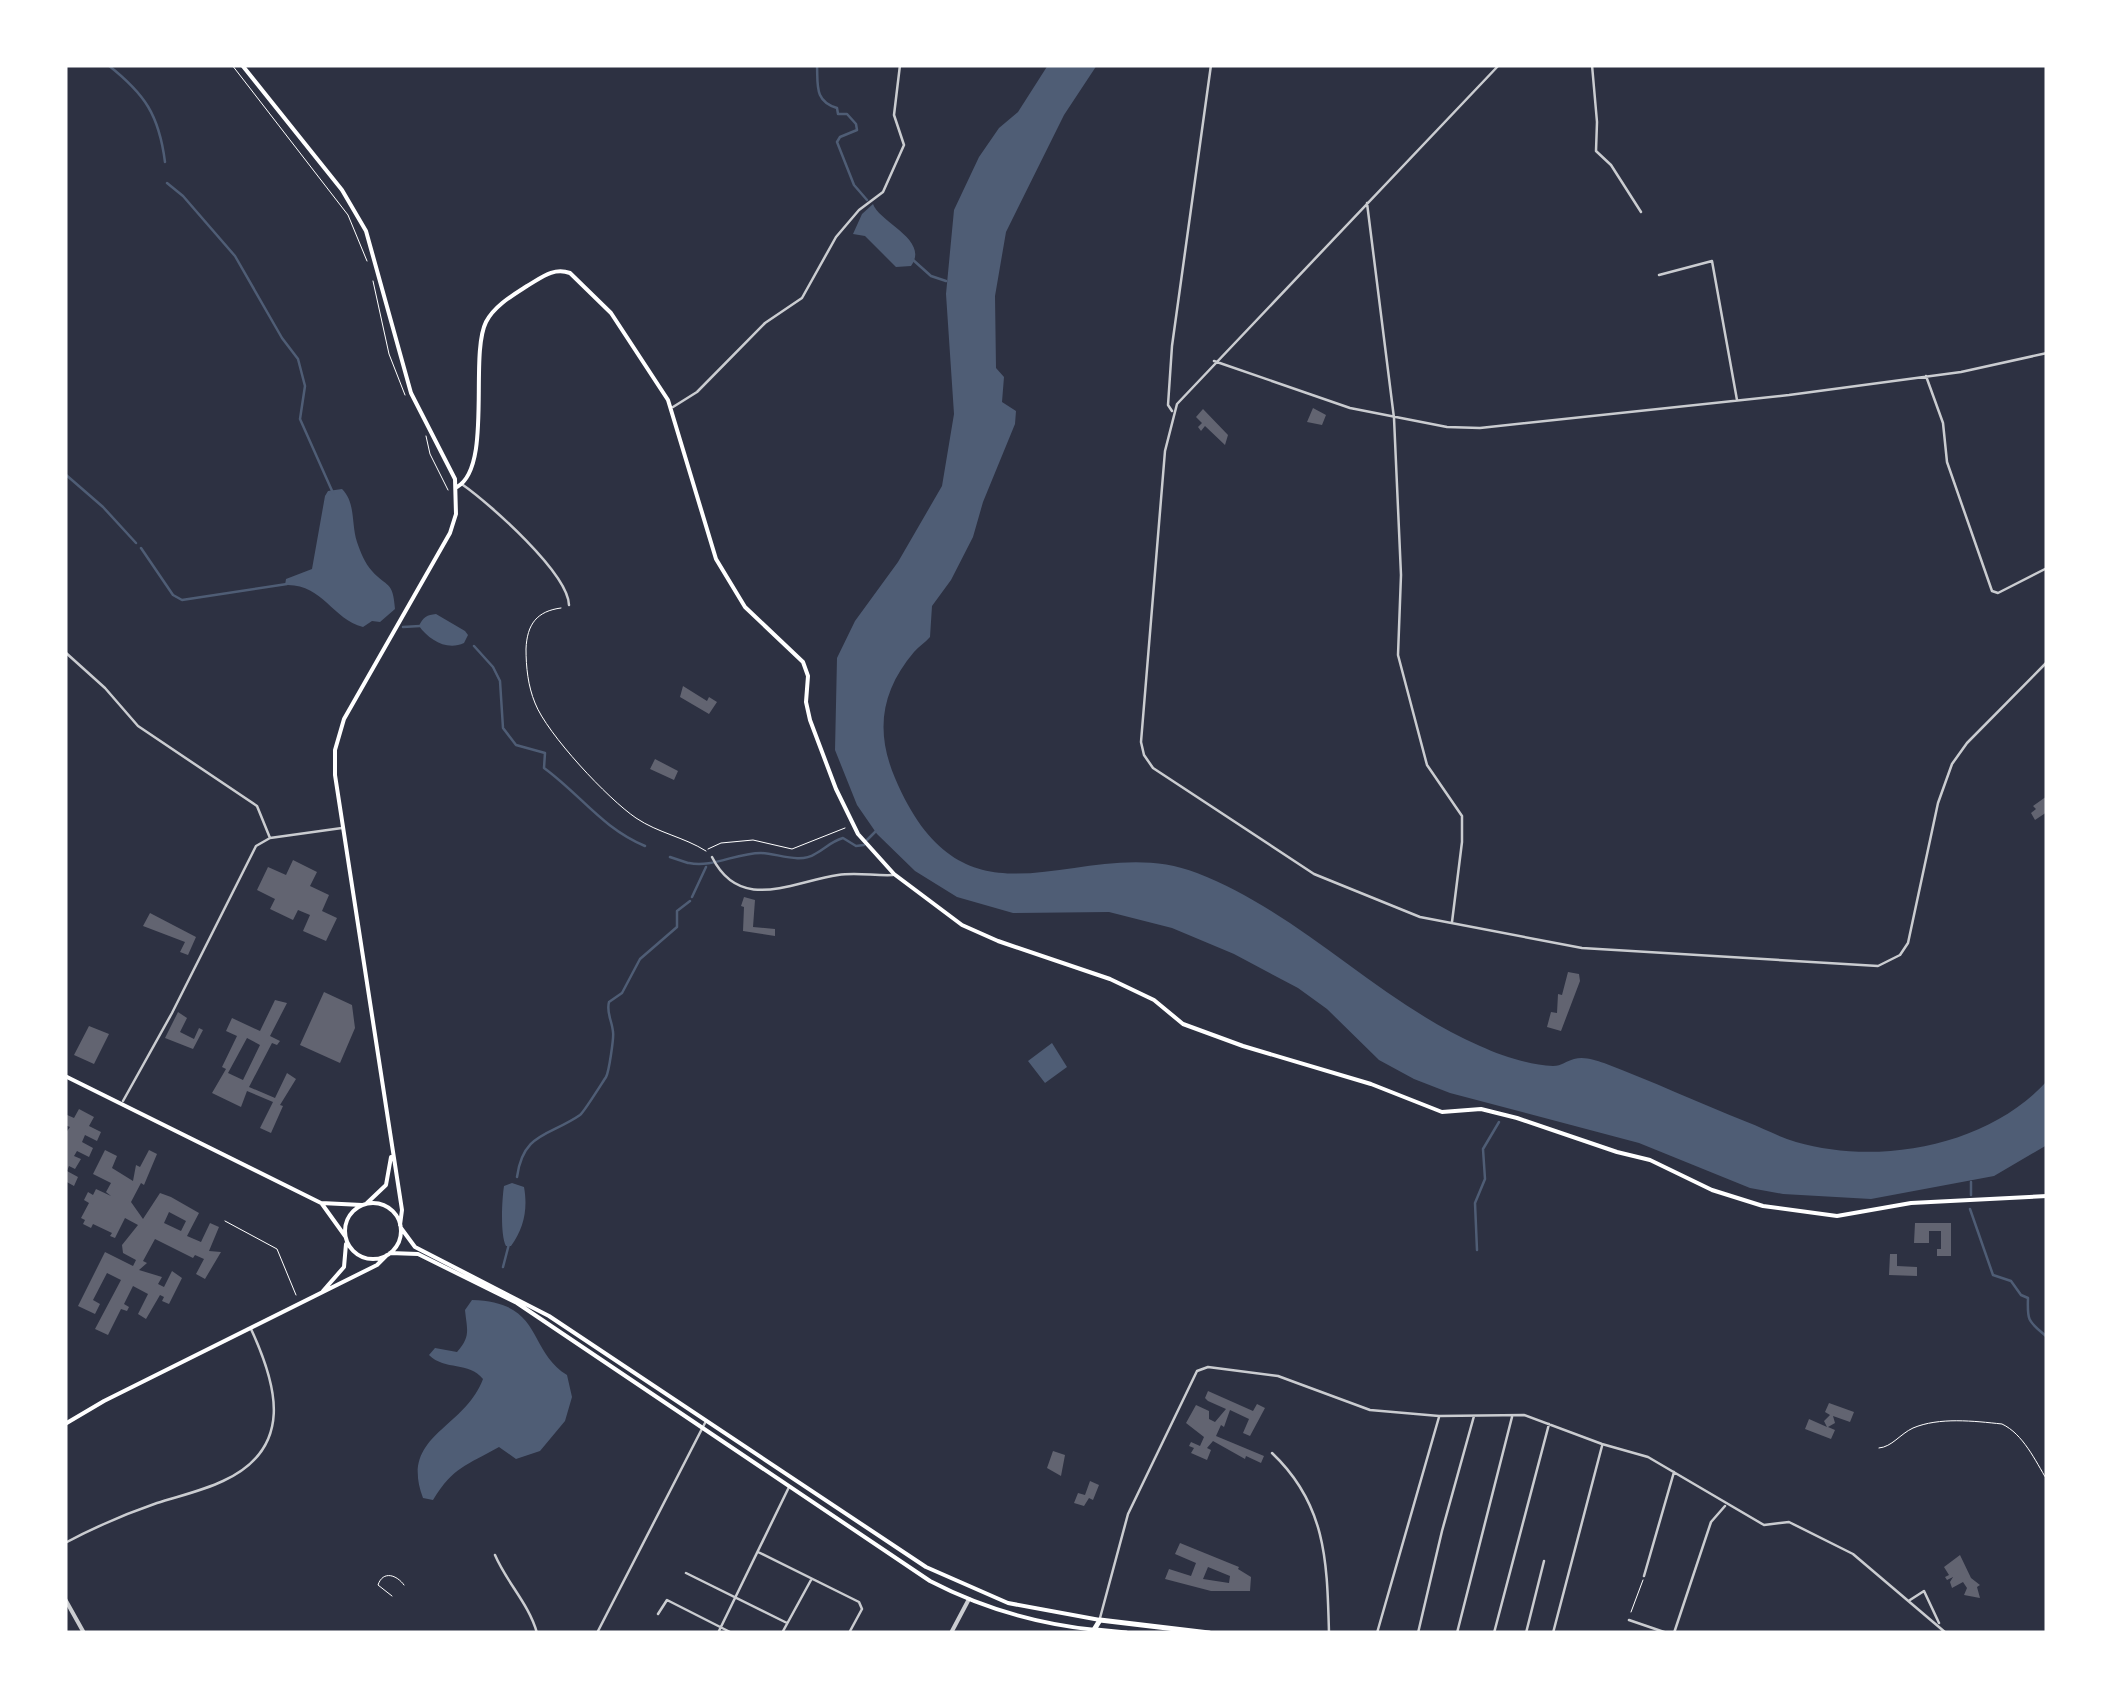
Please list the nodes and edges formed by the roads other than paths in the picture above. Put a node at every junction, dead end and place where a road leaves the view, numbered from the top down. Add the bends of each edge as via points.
1 (242, 65) edge
2 (900, 65) edge
3 (1211, 65) edge
4 (1499, 65) edge
5 (1592, 65) edge
6 (1367, 203) junction
7 (1641, 212) dead end
8 (1659, 275) dead end
9 (2047, 353) edge
10 (1214, 361) junction
11 (1926, 376) junction
12 (1737, 402) junction
13 (672, 408) junction
14 (1173, 412) junction
15 (1394, 418) junction
16 (460, 486) junction
17 (2047, 568) edge
18 (569, 605) road end
19 (65, 652) edge
20 (2047, 662) edge
21 (343, 828) junction
22 (270, 838) junction
23 (712, 857) road end
24 (894, 874) junction
25 (1452, 924) junction
26 (65, 1076) edge
27 (122, 1104) junction
28 (392, 1152) junction
29 (2047, 1196) edge
30 (322, 1203) junction
31 (364, 1204) junction
32 (401, 1226) junction
33 (346, 1238) junction
34 (389, 1254) junction
35 (322, 1291) junction
36 (251, 1327) junction
37 (1474, 1414) junction
38 (1513, 1415) junction
39 (1439, 1416) junction
40 (706, 1421) junction
41 (1550, 1422) junction
42 (65, 1424) edge
43 (701, 1428) junction
44 (1602, 1444) junction
45 (1272, 1452) dead end
46 (1674, 1472) junction
47 (793, 1480) junction
48 (788, 1487) junction
49 (1726, 1504) junction
50 (65, 1543) edge
51 (757, 1552) junction
52 (495, 1555) dead end
53 (1544, 1561) dead end
54 (686, 1573) dead end
55 (1644, 1576) road end
56 (812, 1578) junction
57 (974, 1590) junction
58 (735, 1597) junction
59 (65, 1600) edge
60 (970, 1600) junction
61 (1910, 1601) junction
62 (658, 1614) dead end
63 (1100, 1620) junction
64 (1629, 1620) road end
65 (787, 1623) junction
66 (721, 1628) junction
67 (1942, 1628) junction
68 (600, 1630) edge
69 (1096, 1632) edge
70 (84, 1633) edge
71 (537, 1633) edge
72 (718, 1633) edge
73 (732, 1633) edge
74 (782, 1633) edge
75 (849, 1633) edge
76 (951, 1633) edge
77 (1126, 1633) edge
78 (1209, 1633) edge
79 (1329, 1633) edge
80 (1377, 1633) edge
81 (1418, 1633) edge
82 (1457, 1633) edge
83 (1494, 1633) edge
84 (1526, 1633) edge
85 (1552, 1633) edge
86 (1668, 1633) edge
87 (1674, 1633) edge
88 (1946, 1633) edge

1 - 16 main road via 362,222 410,392
2 - 13 street via 894,115 904,145 883,192 836,237 802,298
3 - 14 street via 1172,346
4 - 6 street
5 - 7 street via 1596,151
6 - 10 street
6 - 15 street
8 - 12 street via 1712,261
9 - 11 street
10 - 14 street
10 - 15 street
11 - 12 street
11 - 17 street via 1943,423 1946,462 1992,592
12 - 15 street via 1480,428
13 - 16 main road via 612,313 576,277 556,270 501,304 486,323 476,438
13 - 24 main road via 712,550 745,607 803,662 810,720 851,820
14 - 25 street via 1147,646 1144,755 1168,780 1314,874
15 - 25 street via 1398,655 1427,765 1462,816
16 - 18 street via 513,526 565,588
16 - 21 main road via 450,533 339,732 334,762
19 - 22 street via 138,726 257,806
20 - 25 street via 1952,762 1911,932 1904,951 1886,964 1594,949
21 - 22 street
21 - 28 main road
22 - 27 street via 256,846
23 - 24 street via 733,883 762,891 844,874
24 - 29 main road via 970,929 1110,979 1198,1030 1442,1112 1489,1111 1650,1160 1742,1201 1836,1216 1911,1203
26 - 27 main road
27 - 30 main road
28 - 31 main road via 386,1185
28 - 32 main road
30 - 31 main road
30 - 33 main road
31 - 32 main road via 390,1209
31 - 33 main road via 348,1218
32 - 34 main road
32 - 40 main road via 415,1247 534,1308
33 - 34 main road via 363,1258
33 - 35 main road via 344,1267
34 - 35 main road
34 - 43 main road via 418,1254 517,1303
35 - 36 main road
36 - 42 main road
36 - 50 street via 276,1401 272,1428 245,1468
37 - 38 street
37 - 39 street
37 - 81 street
38 - 41 street
38 - 82 street
39 - 63 street via 1370,1410 1278,1376 1202,1367 1121,1533
39 - 80 street
40 - 43 street
40 - 47 main road
41 - 44 street
41 - 83 street
43 - 48 main road
43 - 68 street
44 - 46 street via 1648,1456
44 - 85 street
45 - 79 street via 1299,1482 1325,1547
46 - 49 street
46 - 55 street
47 - 48 main road
47 - 57 main road via 913,1560
48 - 51 street
48 - 60 main road via 898,1562
49 - 61 street via 1764,1525 1789,1522 1853,1554
49 - 87 street via 1711,1522
51 - 56 street
51 - 58 street
52 - 71 street
53 - 84 street
54 - 58 street
56 - 65 street
56 - 75 street via 862,1605
57 - 60 main road
57 - 63 main road via 1034,1610
58 - 65 street
58 - 66 street
59 - 70 street
60 - 69 main road
60 - 76 street
61 - 67 street
61 - 67 street via 1924,1591
62 - 66 street via 667,1600
63 - 69 main road
63 - 78 main road
64 - 86 street
65 - 74 street
66 - 72 street
66 - 73 street
67 - 88 street
69 - 77 main road

